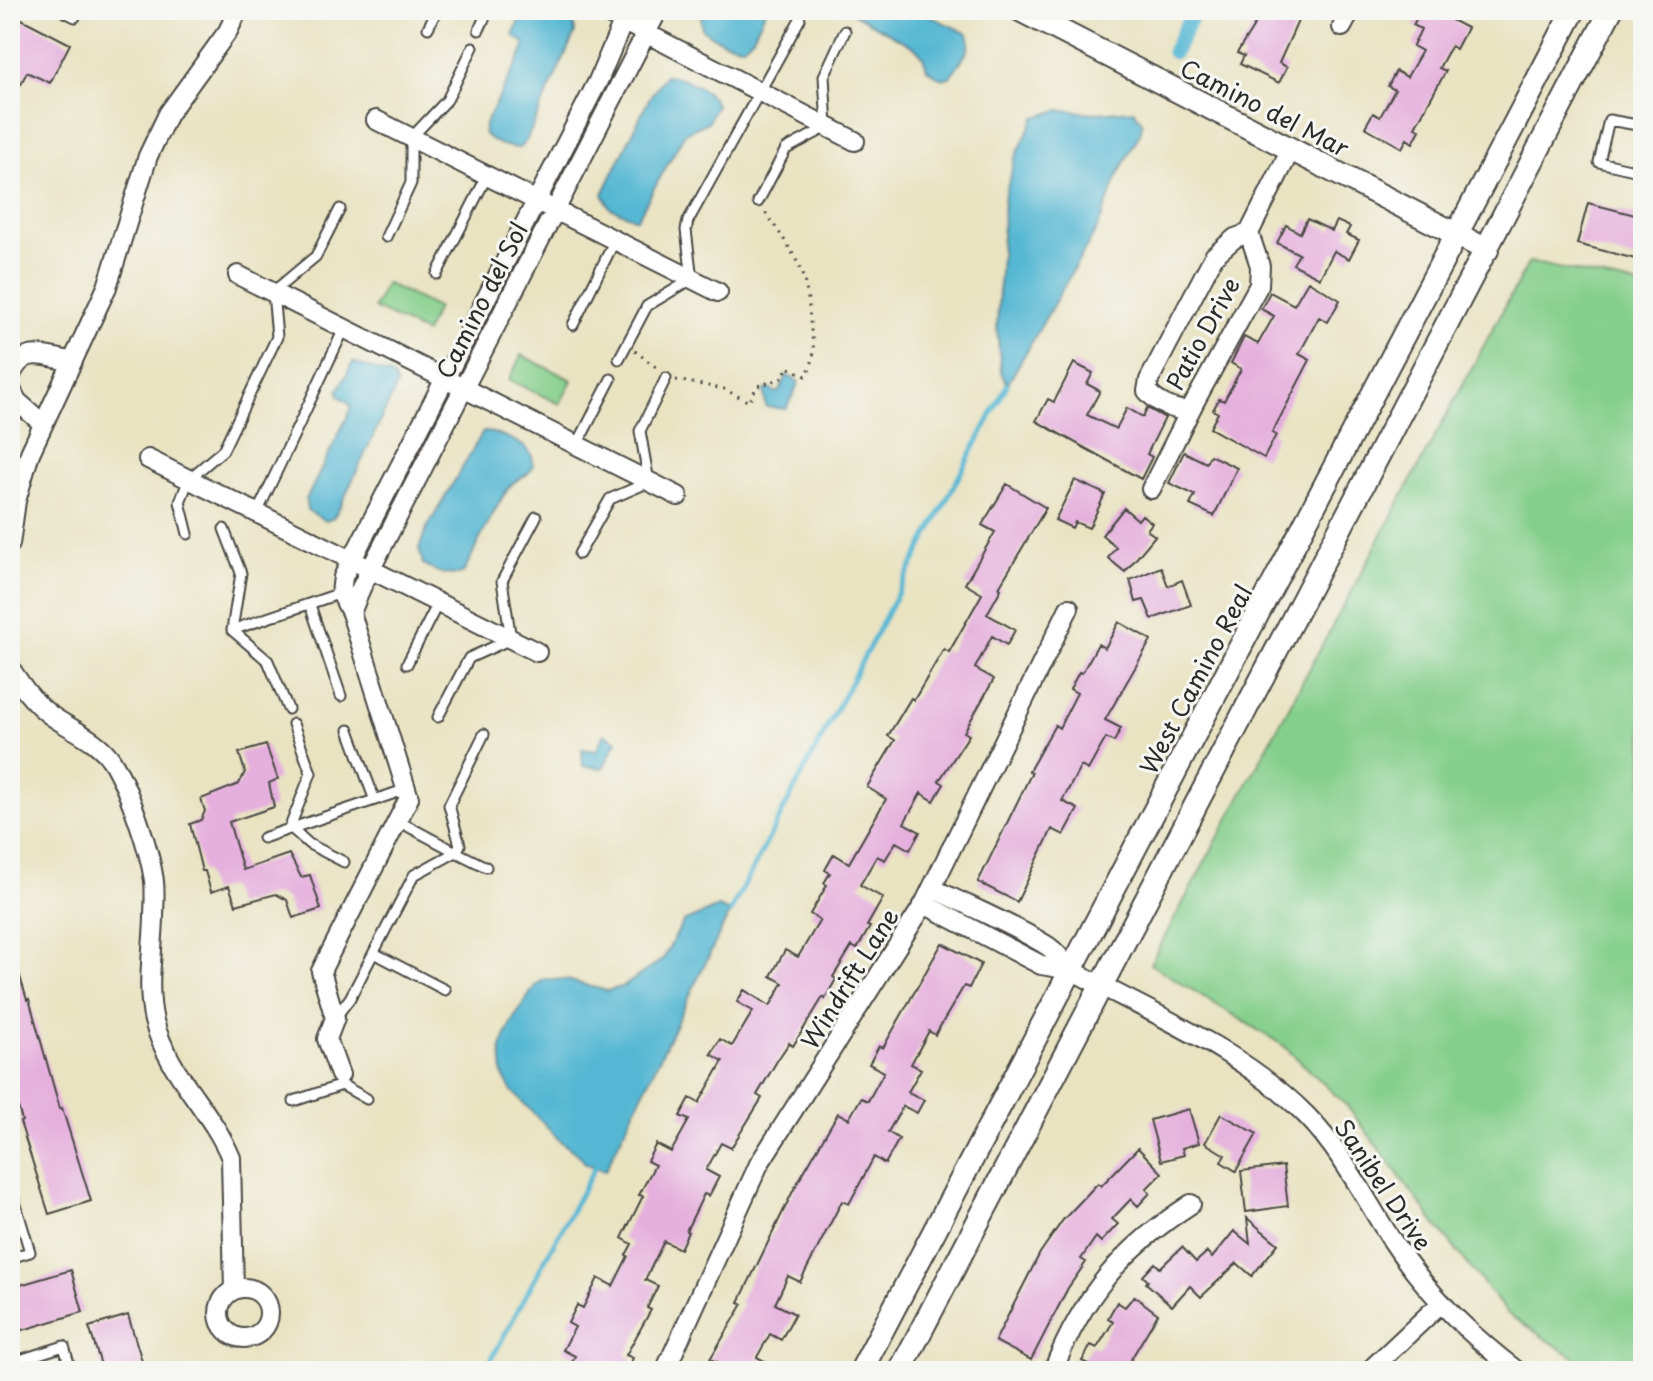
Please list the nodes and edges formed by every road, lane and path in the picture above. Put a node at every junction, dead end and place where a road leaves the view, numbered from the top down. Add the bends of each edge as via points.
1 (61, 10) edge
2 (238, 10) edge
3 (437, 10) edge
4 (488, 10) edge
5 (601, 10) edge
6 (658, 10) edge
7 (1020, 10) edge
8 (1351, 10) edge
9 (1574, 10) edge
10 (1611, 10) edge
11 (626, 16) edge
12 (75, 17) dead end
13 (800, 19) dead end
14 (1342, 27) dead end
15 (428, 28) dead end
16 (479, 30) dead end
17 (845, 31) dead end
18 (646, 33) junction
19 (473, 47) dead end
20 (761, 93) junction
21 (376, 120) dead end
22 (1643, 126) edge
23 (827, 127) junction
24 (411, 138) junction
25 (855, 141) dead end
26 (1291, 149) junction
27 (1643, 172) edge
28 (487, 176) junction
29 (536, 200) junction
30 (758, 202) joint
31 (340, 209) dead end
32 (554, 210) junction
33 (1249, 233) junction
34 (1457, 234) junction
35 (386, 237) dead end
36 (615, 240) junction
37 (1487, 250) junction
38 (437, 274) dead end
39 (238, 275) dead end
40 (692, 279) junction
41 (273, 292) junction
42 (718, 292) dead end
43 (573, 325) dead end
44 (344, 329) junction
45 (626, 345) junction
46 (619, 359) dead end
47 (72, 361) junction
48 (10, 377) edge
49 (666, 378) junction
50 (445, 379) junction
51 (611, 379) dead end
52 (10, 387) edge
53 (463, 389) junction
54 (1194, 403) junction
55 (42, 423) junction
56 (577, 445) junction
57 (148, 459) dead end
58 (189, 479) junction
59 (649, 482) junction
60 (1151, 489) dead end
61 (678, 496) dead end
62 (257, 513) junction
63 (536, 517) dead end
64 (224, 529) dead end
65 (188, 534) dead end
66 (10, 544) edge
67 (579, 554) dead end
68 (352, 559) junction
69 (371, 569) junction
70 (341, 593) junction
71 (438, 603) junction
72 (310, 605) junction
73 (1069, 608) dead end
74 (351, 613) junction
75 (232, 630) junction
76 (511, 639) junction
77 (537, 652) dead end
78 (407, 664) dead end
79 (10, 668) edge
80 (341, 696) dead end
81 (288, 709) dead end
82 (438, 717) dead end
83 (293, 724) dead end
84 (349, 730) dead end
85 (484, 734) dead end
86 (407, 789) junction
87 (374, 798) junction
88 (398, 821) junction
89 (290, 827) junction
90 (263, 838) dead end
91 (456, 852) junction
92 (344, 862) dead end
93 (486, 867) dead end
94 (928, 896) junction
95 (374, 953) junction
96 (1072, 970) junction
97 (1101, 985) junction
98 (445, 990) dead end
99 (335, 1018) junction
100 (341, 1080) junction
101 (367, 1099) dead end
102 (294, 1101) dead end
103 (10, 1185) edge
104 (1191, 1204) dead end
105 (10, 1258) edge
106 (234, 1290) dead end
107 (1441, 1303) junction
108 (10, 1363) edge
109 (71, 1371) edge
110 (665, 1371) edge
111 (861, 1371) edge
112 (900, 1371) edge
113 (1053, 1371) edge
114 (1369, 1371) edge
115 (1517, 1371) edge

1 - 12 lane
2 - 47 street via 168,114 148,156 107,287
3 - 15 lane
4 - 16 lane
5 - 11 street
6 - 18 street, Camino del Sol
7 - 26 street, Camino del Mar
8 - 14 street
9 - 34 street, West Camino Real
10 - 37 street
11 - 18 street
11 - 29 street, Camino del Sol
13 - 20 lane
17 - 23 lane via 824,76
18 - 20 street
18 - 32 street, Camino del Sol
19 - 24 lane via 447,100
20 - 23 street
20 - 40 lane via 688,221
21 - 24 street
22 - 27 lane via 1609,120 1599,162
23 - 25 street
23 - 30 lane via 786,149
24 - 28 street
24 - 35 lane via 411,183
26 - 33 street
26 - 34 street, Camino del Mar
28 - 29 street
28 - 38 lane
29 - 32 street
29 - 50 street, Camino del Sol
30 - 49 path via 803,272 810,297 815,358 806,376 788,367 781,379 757,386 749,402 724,389
31 - 41 lane via 316,256
32 - 36 street
32 - 53 street, Camino del Sol
33 - 54 street, Patio Drive via 1260,266 1259,285
33 - 54 street, Patio Drive via 1214,256 1149,380 1147,391 1154,399 1186,411
34 - 37 street, Camino del Mar
34 - 96 street, West Camino Real
36 - 40 street
36 - 43 lane
37 - 97 street
39 - 41 street
40 - 42 street
40 - 45 lane via 647,306
41 - 44 street
41 - 58 lane via 277,337 223,450
44 - 50 street
44 - 62 lane
45 - 46 lane
45 - 49 path
47 - 48 street via 26,356
47 - 55 street
49 - 59 lane via 640,431
50 - 53 street
50 - 68 street, Camino del Sol
51 - 56 lane
52 - 55 street via 17,401
53 - 56 street
53 - 69 street, Camino del Sol
54 - 60 street
55 - 66 street via 16,501
56 - 59 street
57 - 58 street
58 - 62 street
58 - 65 lane via 180,502
59 - 61 street
59 - 67 lane via 610,499
62 - 68 street
63 - 76 lane via 502,581
64 - 75 lane via 241,573
68 - 69 street
68 - 70 street, Camino del Sol
69 - 71 street
69 - 74 street, Camino del Sol
70 - 72 lane
70 - 74 street
71 - 76 street
71 - 78 lane
72 - 75 lane
72 - 80 lane
73 - 94 street, Windrift Lane
74 - 86 street
75 - 81 lane via 268,661
76 - 77 street
76 - 82 lane via 469,658
79 - 106 street via 48,713 110,758 127,792 154,876 153,1019 164,1050 231,1158
83 - 89 lane via 311,773
84 - 87 lane
85 - 91 lane via 449,805 460,845
86 - 87 lane
86 - 88 street via 409,798
87 - 89 lane
88 - 91 lane
88 - 99 street via 321,971
89 - 90 lane
89 - 92 lane
91 - 93 lane
91 - 95 lane via 414,875
94 - 96 street, Sanibel Drive via 1041,965
94 - 110 street, Windrift Lane via 759,1164
95 - 98 lane
95 - 99 lane
96 - 97 street, Sanibel Drive
96 - 111 street, West Camino Real
97 - 107 street, Sanibel Drive via 1219,1047 1277,1088 1336,1150 1390,1237
97 - 112 street
99 - 100 street via 327,1039
100 - 101 lane
100 - 102 lane
103 - 105 lane via 30,1252
104 - 113 street via 1140,1240 1097,1286
107 - 114 street
107 - 115 street, Sanibel Drive
108 - 109 lane via 64,1346

